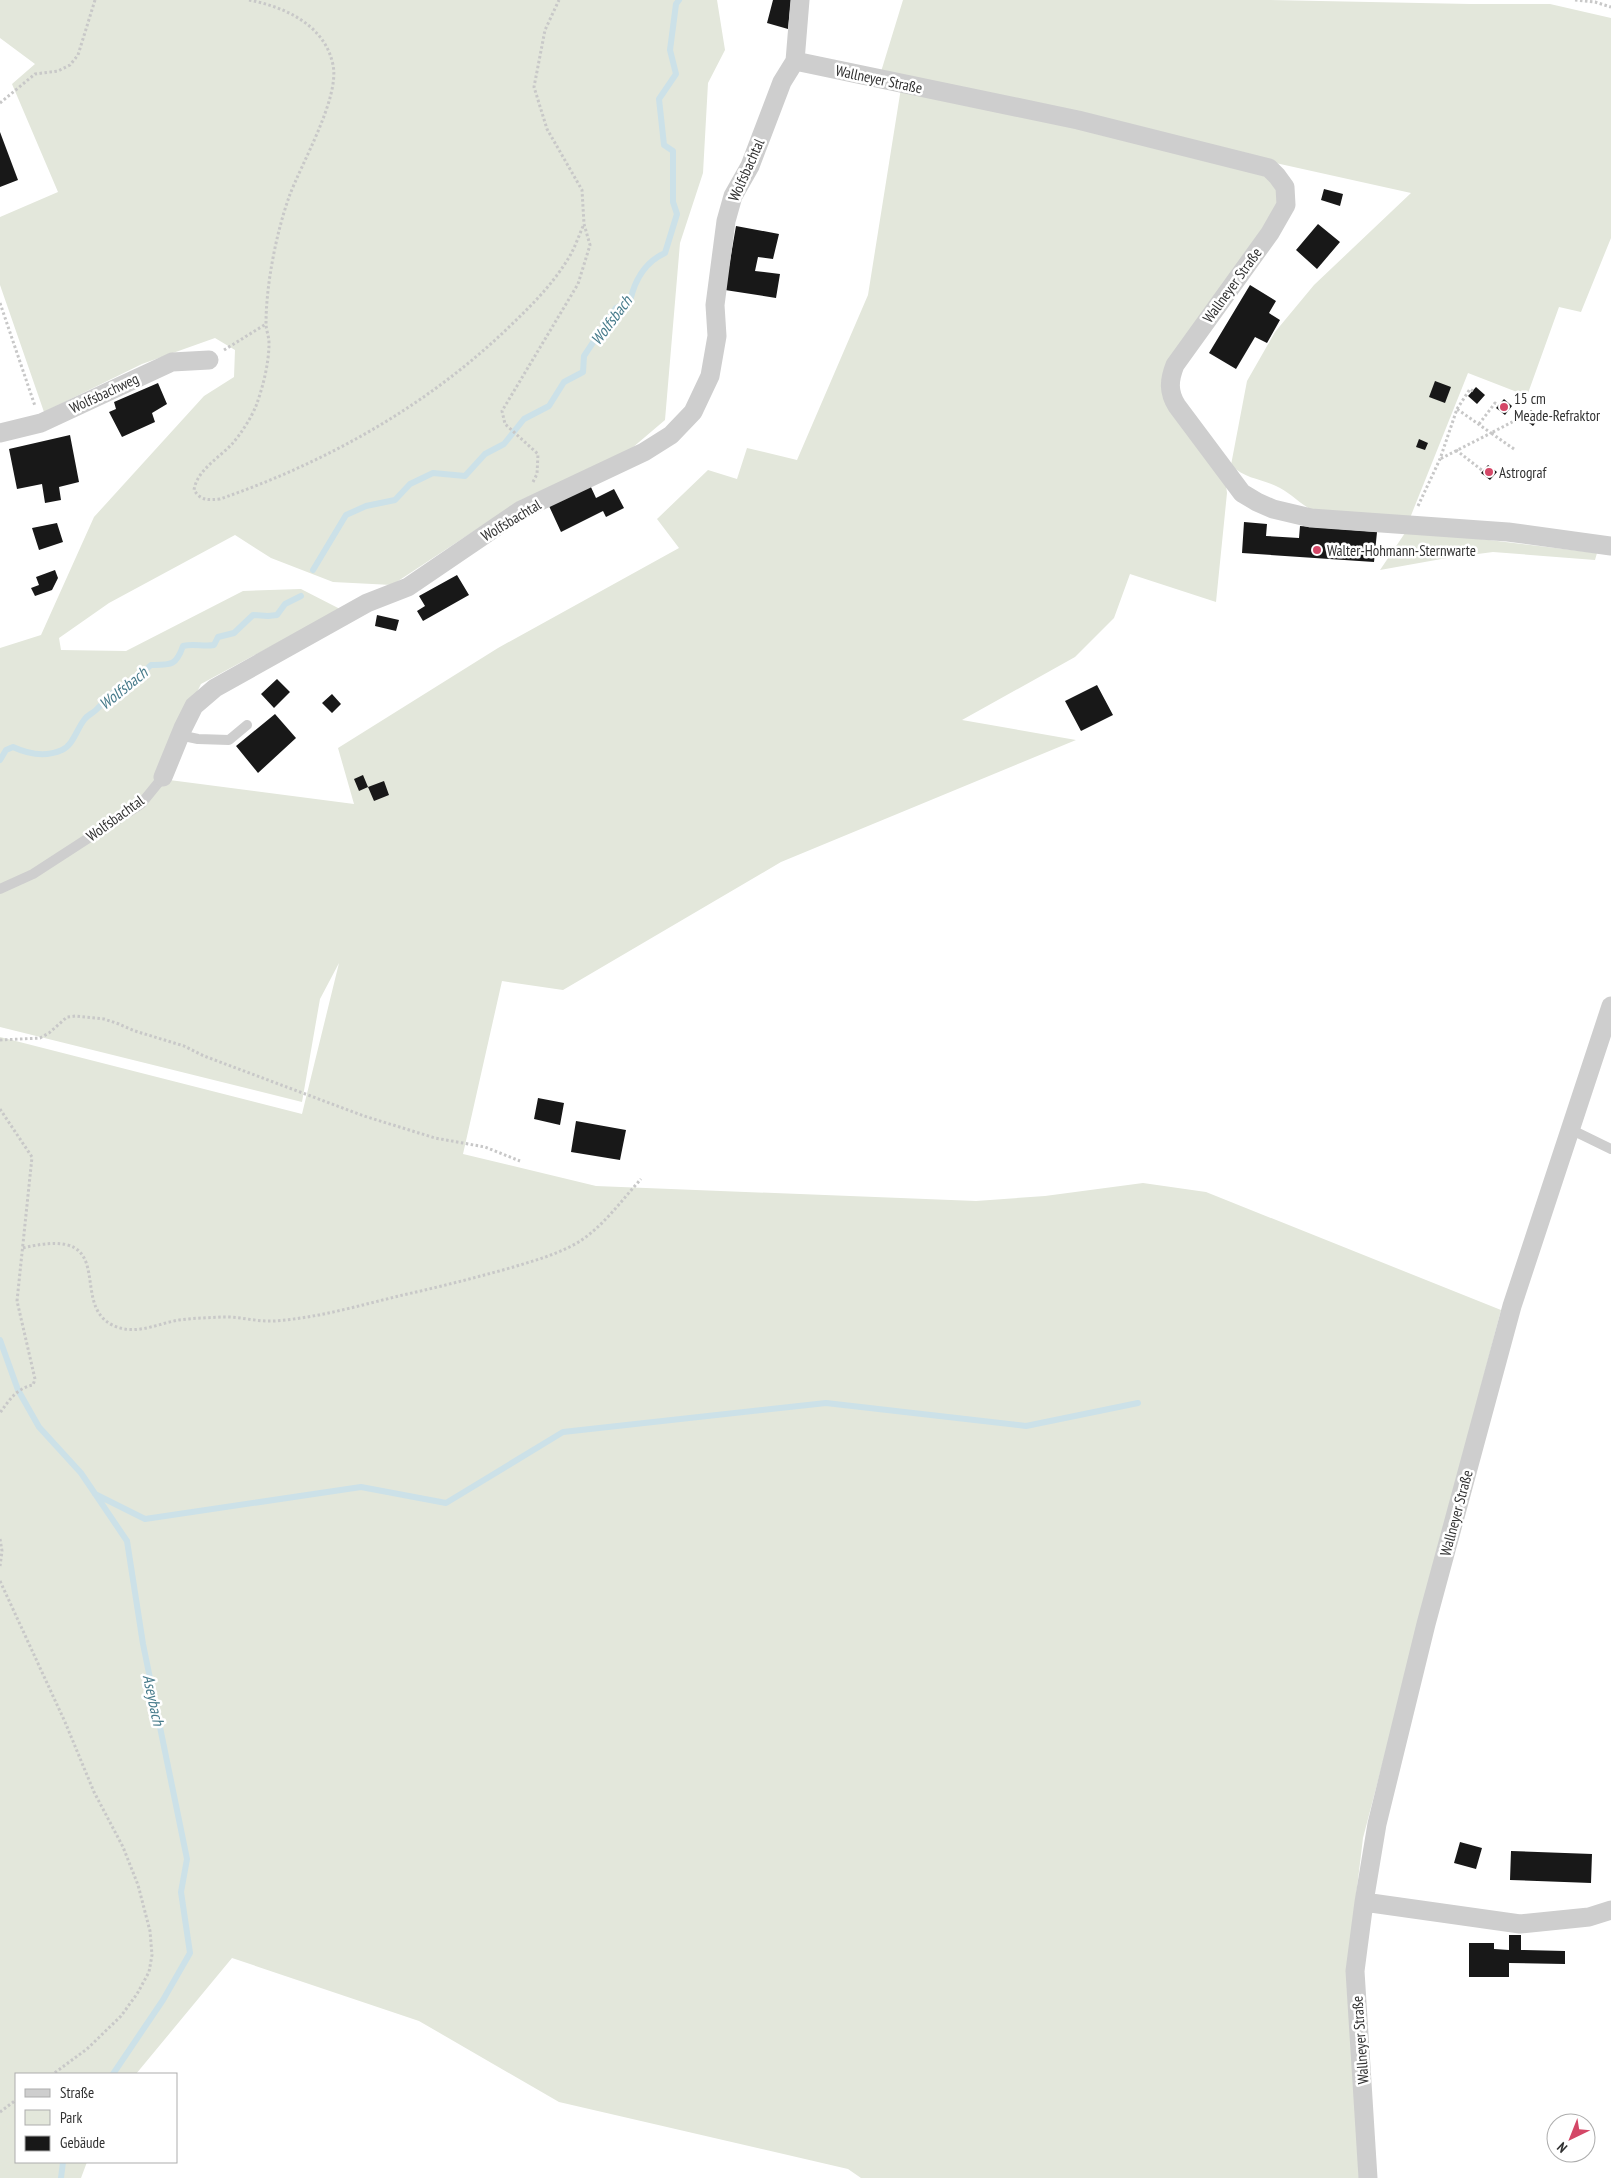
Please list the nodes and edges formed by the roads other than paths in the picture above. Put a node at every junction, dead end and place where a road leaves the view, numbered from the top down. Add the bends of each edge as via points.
1 (800, 0) edge
2 (795, 61) junction
3 (209, 360) road end
4 (0, 433) edge
5 (1611, 546) edge
6 (247, 725) dead end
7 (179, 736) junction
8 (163, 777) joint
9 (0, 889) edge
10 (1611, 1006) edge
11 (1572, 1130) junction
12 (1611, 1148) edge
13 (1364, 1902) junction
14 (1611, 1910) edge
15 (1368, 2178) edge

1 - 2 street, Wolfsbachtal
2 - 5 street, Wallneyer Straße via 1078,120 1273,171 1285,187 1286,205 1171,375 1173,400 1242,492 1272,508 1311,518 1508,532
2 - 7 street, Wolfsbachtal via 782,82 750,166 733,196 726,221 716,296 717,336 710,376 693,412 671,435 644,452 521,510 408,587 367,603 215,688 194,706
3 - 4 street, Wolfsbachweg via 172,362 41,423
6 - 7 lane via 229,740
7 - 8 street, Wolfsbachtal
8 - 9 lane, Wolfsbachtal via 141,804 33,874
10 - 11 street, Wallneyer Straße
11 - 12 lane
11 - 13 street, Wallneyer Straße via 1512,1306 1426,1624 1377,1824
13 - 14 street via 1520,1924 1589,1917
13 - 15 street, Wallneyer Straße via 1356,1971

